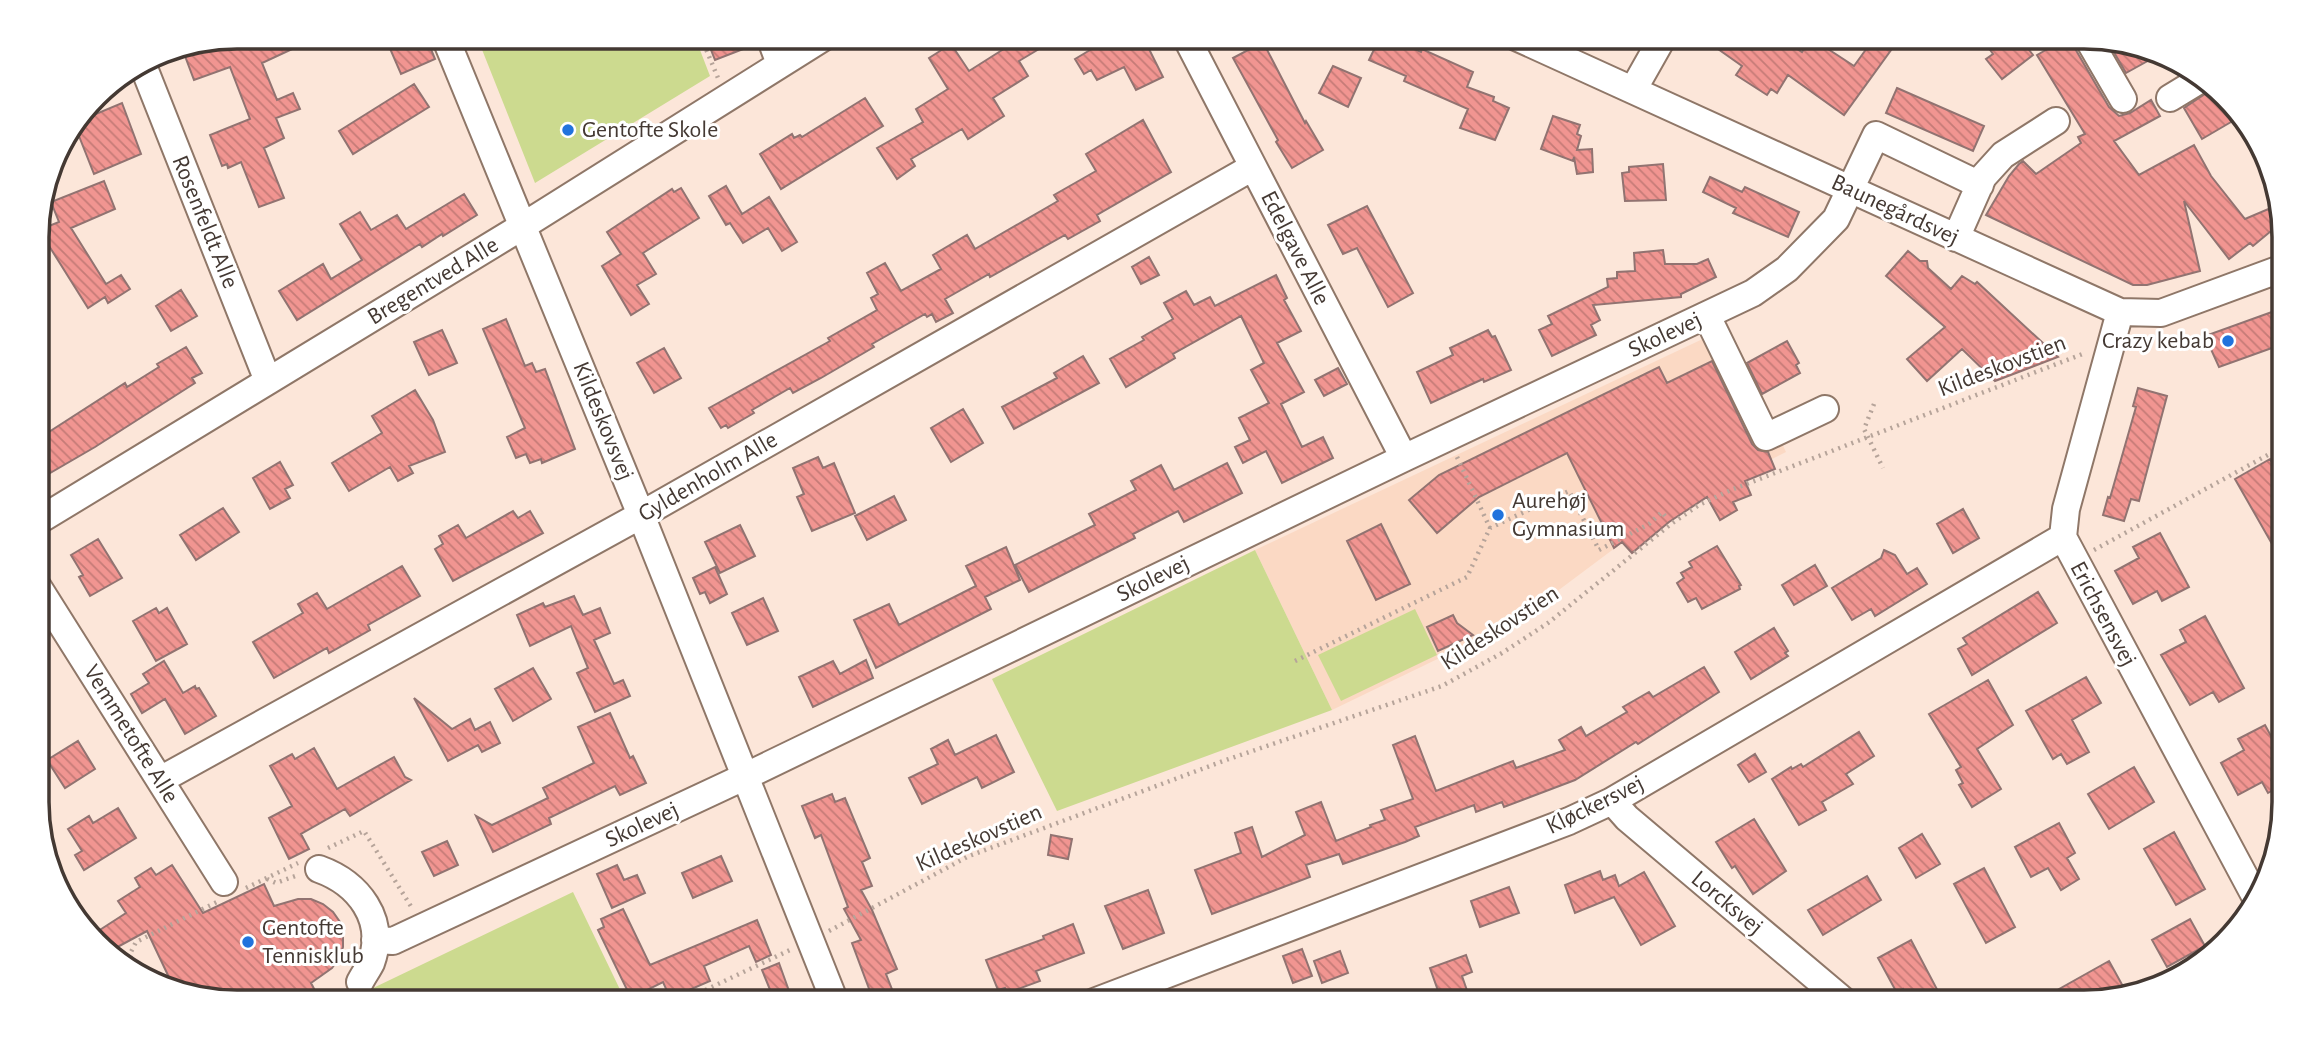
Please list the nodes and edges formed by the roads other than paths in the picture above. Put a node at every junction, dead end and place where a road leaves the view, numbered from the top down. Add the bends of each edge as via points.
1 (450, 49) edge
2 (773, 49) edge
3 (804, 49) edge
4 (1192, 49) edge
5 (1542, 49) edge
6 (1655, 49) edge
7 (2094, 50) edge
8 (779, 64) junction
9 (146, 73) edge
10 (2193, 84) edge
11 (1633, 90) junction
12 (2170, 98) dead end
13 (2123, 99) dead end
14 (2056, 121) dead end
15 (1253, 167) junction
16 (1980, 185) junction
17 (1850, 190) junction
18 (523, 226) junction
19 (1956, 238) junction
20 (2272, 272) edge
21 (2120, 312) junction
22 (1707, 316) junction
23 (268, 381) junction
24 (1825, 409) dead end
25 (1404, 458) junction
26 (49, 514) edge
27 (641, 515) junction
28 (2063, 537) junction
29 (49, 604) edge
30 (744, 777) junction
31 (160, 780) junction
32 (1612, 801) junction
33 (319, 869) road end
34 (224, 882) road end
35 (2251, 888) edge
36 (375, 940) junction
37 (360, 982) dead end
38 (830, 990) edge
39 (1125, 990) edge
40 (1826, 990) edge

1 - 18 street, Kildeskovsvej
2 - 8 street
3 - 8 street, Bregentved Alle
4 - 15 street, Edelgave Alle
5 - 11 street, Baunegårdsvej
6 - 11 street
7 - 13 street
8 - 18 street, Bregentved Alle
9 - 23 street, Rosenfeldt Alle
10 - 12 street
11 - 17 street, Baunegårdsvej
14 - 16 street via 2003,155
15 - 25 street, Edelgave Alle
15 - 27 street, Gyldenholm Alle
16 - 17 street, Skolevej via 1876,135
16 - 19 street
17 - 19 street, Baunegårdsvej
17 - 22 street, Skolevej via 1836,219 1787,269
18 - 23 street, Bregentved Alle
18 - 27 street, Kildeskovsvej
19 - 21 street, Baunegårdsvej
20 - 21 street, Baunegårdsvej via 2161,313
21 - 28 street, Erichsensvej via 2066,509
22 - 24 street via 1766,437
22 - 25 street, Skolevej
23 - 26 street, Bregentved Alle
25 - 30 street, Skolevej
27 - 30 street, Kildeskovsvej
27 - 31 street, Gyldenholm Alle
28 - 32 street, Kløckersvej
28 - 35 street, Erichsensvej
29 - 31 street, Vemmetofte Alle
30 - 36 street, Skolevej via 393,941
30 - 38 street, Kildeskovsvej
31 - 34 street, Vemmetofte Alle
32 - 39 street, Kløckersvej
32 - 40 street, Lorcksvej
33 - 36 street via 334,874 360,894
36 - 37 street via 371,962

